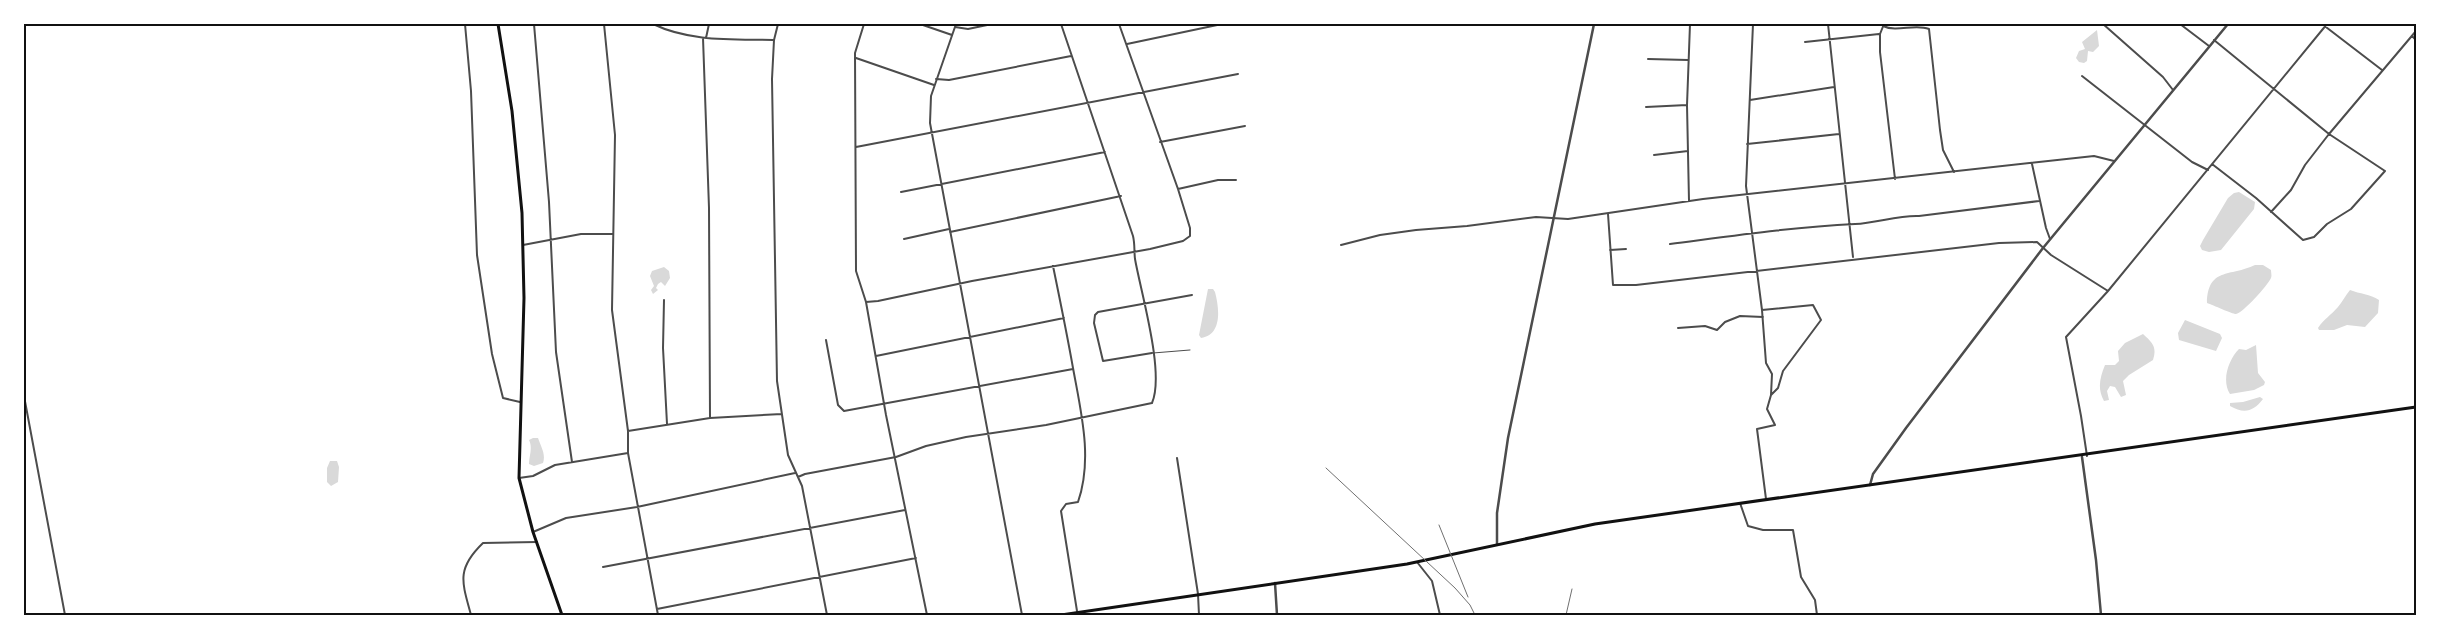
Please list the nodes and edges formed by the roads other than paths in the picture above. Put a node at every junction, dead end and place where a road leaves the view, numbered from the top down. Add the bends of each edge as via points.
1 (465, 24) edge
2 (498, 24) edge
3 (534, 24) edge
4 (604, 24) edge
5 (653, 24) edge
6 (709, 24) edge
7 (778, 24) edge
8 (864, 24) edge
9 (920, 24) edge
10 (956, 24) edge
11 (992, 24) edge
12 (1061, 24) edge
13 (1119, 24) edge
14 (1222, 24) edge
15 (1594, 24) edge
16 (1690, 24) edge
17 (1753, 24) edge
18 (1828, 24) edge
19 (2104, 24) edge
20 (2180, 24) edge
21 (2228, 24) edge
22 (2322, 24) edge
23 (1883, 25) edge
24 (2326, 25) edge
25 (954, 28) junction
26 (2416, 31) edge
27 (952, 34) junction
28 (1880, 34) junction
29 (2412, 36) junction
30 (705, 38) junction
31 (1830, 39) junction
32 (774, 40) junction
33 (2214, 40) junction
34 (2416, 40) edge
35 (1805, 42) dead end
36 (1127, 44) junction
37 (2209, 46) junction
38 (1072, 56) junction
39 (856, 58) junction
40 (1648, 59) dead end
41 (1688, 60) junction
42 (2382, 70) junction
43 (1238, 74) dead end
44 (2082, 76) dead end
45 (936, 79) junction
46 (934, 85) junction
47 (1834, 87) junction
48 (2274, 88) junction
49 (2173, 90) junction
50 (1142, 91) junction
51 (1750, 100) junction
52 (1088, 102) junction
53 (1688, 105) junction
54 (1646, 107) dead end
55 (2144, 124) junction
56 (1245, 126) dead end
57 (932, 133) junction
58 (1839, 134) junction
59 (2330, 134) junction
60 (1160, 142) junction
61 (1747, 144) junction
62 (856, 147) junction
63 (1688, 150) junction
64 (1105, 152) junction
65 (1654, 156) dead end
66 (2114, 161) junction
67 (2032, 163) junction
68 (2212, 164) junction
69 (2208, 170) junction
70 (1954, 172) junction
71 (1895, 179) junction
72 (1236, 180) dead end
73 (941, 183) junction
74 (1846, 184) junction
75 (1178, 189) junction
76 (901, 192) dead end
77 (1746, 195) junction
78 (1121, 196) junction
79 (1689, 201) junction
80 (2040, 201) junction
81 (2271, 212) junction
82 (1608, 214) junction
83 (1555, 219) junction
84 (1848, 224) junction
85 (950, 231) junction
86 (1752, 233) junction
87 (614, 234) junction
88 (904, 239) dead end
89 (2050, 239) junction
90 (550, 241) junction
91 (1670, 244) dead end
92 (523, 245) junction
93 (1341, 245) dead end
94 (2043, 248) junction
95 (1134, 250) junction
96 (1610, 250) junction
97 (1626, 250) dead end
98 (1853, 258) junction
99 (1054, 266) junction
100 (1757, 270) junction
101 (960, 284) junction
102 (2108, 291) junction
103 (1192, 295) dead end
104 (664, 300) dead end
105 (866, 302) junction
106 (1144, 302) junction
107 (1762, 310) junction
108 (1762, 317) junction
109 (1064, 318) junction
110 (1678, 328) dead end
111 (970, 336) junction
112 (826, 340) dead end
113 (1190, 350) dead end
114 (1153, 353) junction
115 (876, 356) junction
116 (1073, 369) junction
117 (979, 386) junction
118 (1771, 394) junction
119 (24, 396) edge
120 (521, 402) junction
121 (885, 404) junction
122 (2416, 407) edge
123 (782, 414) junction
124 (710, 418) junction
125 (1082, 418) junction
126 (667, 424) junction
127 (628, 431) junction
128 (989, 435) junction
129 (628, 453) junction
130 (2087, 456) junction
131 (896, 457) junction
132 (2082, 457) junction
133 (1177, 458) dead end
134 (572, 462) junction
135 (795, 473) junction
136 (519, 478) junction
137 (798, 478) junction
138 (1870, 485) junction
139 (1766, 500) junction
140 (1740, 503) junction
141 (638, 507) junction
142 (906, 510) junction
143 (810, 528) junction
144 (533, 532) junction
145 (537, 542) junction
146 (1497, 544) junction
147 (916, 558) junction
148 (648, 560) junction
149 (1417, 562) junction
150 (603, 567) dead end
151 (820, 578) junction
152 (1275, 583) junction
153 (1198, 594) junction
154 (657, 609) junction
155 (1077, 612) junction
156 (65, 615) edge
157 (471, 615) edge
158 (562, 615) edge
159 (658, 615) edge
160 (827, 615) edge
161 (927, 615) edge
162 (1022, 615) edge
163 (1061, 615) edge
164 (1199, 615) edge
165 (1277, 615) edge
166 (1440, 615) edge
167 (1817, 615) edge
168 (2101, 615) edge

1 - 120 street via 471,91 477,254 483,300 502,398
2 - 92 main road via 514,127
3 - 90 street
4 - 87 street via 615,126
5 - 30 street via 678,34
6 - 30 street
7 - 32 street
8 - 39 street
9 - 27 street
10 - 25 street
11 - 25 street
12 - 38 street
13 - 36 street
14 - 36 street
15 - 83 street
16 - 41 street
17 - 51 street
18 - 31 street
19 - 49 street
20 - 37 street
21 - 33 street
22 - 24 street
23 - 28 street
23 - 70 street via 1890,29 1929,29 1943,150
24 - 42 street
24 - 48 street
25 - 27 street
26 - 29 street
27 - 45 street
28 - 31 street
28 - 71 street
29 - 34 street
29 - 42 street
30 - 32 street
30 - 124 street
31 - 35 street
31 - 47 street
32 - 123 street via 775,330
33 - 37 street
33 - 48 street
36 - 50 street
37 - 49 street
38 - 45 street via 949,80
38 - 52 street
39 - 46 street
39 - 62 street
40 - 41 street
41 - 53 street
42 - 59 street
43 - 50 street
44 - 55 street
45 - 46 street
46 - 57 street via 929,109
47 - 51 street
47 - 58 street
48 - 59 street
48 - 68 street
49 - 55 street
50 - 52 street
50 - 60 street
51 - 61 street
52 - 57 street
52 - 64 street
53 - 54 street
53 - 63 street
55 - 66 street
55 - 69 street via 2192,162
56 - 60 street
57 - 62 street
57 - 73 street
58 - 61 street
58 - 74 street
59 - 81 street via 2305,165 2291,190
59 - 81 street via 2385,171 2351,209 2327,224 2314,237 2303,240
60 - 75 street
61 - 77 street
62 - 105 street via 855,260
63 - 65 street
63 - 79 street
64 - 73 street
64 - 78 street
66 - 67 street via 2094,156
66 - 89 street
67 - 70 street
67 - 80 street
68 - 69 street
68 - 81 street
69 - 102 street
70 - 71 street
71 - 74 street
72 - 75 street via 1209,181
73 - 76 street
73 - 85 street
74 - 77 street
74 - 84 street
75 - 95 street via 1190,236 1177,243
77 - 79 street
77 - 86 street
78 - 85 street
78 - 95 street
79 - 82 street
80 - 84 street via 1919,216 1908,214 1894,219
80 - 89 street
82 - 83 street
82 - 96 street
83 - 93 street via 1536,217 1416,230
83 - 146 street via 1508,438 1497,513
84 - 86 street
84 - 98 street
85 - 88 street
85 - 101 street
86 - 91 street
86 - 100 street
87 - 90 street via 581,234
87 - 127 street via 612,310
89 - 94 street
90 - 92 street
90 - 134 street via 556,352
92 - 120 main road
94 - 98 street via 2037,242 1999,243
94 - 102 street
94 - 138 street via 1906,428 1873,474
95 - 99 street
95 - 106 street
96 - 97 street
96 - 100 street via 1613,285
98 - 100 street
99 - 101 street
99 - 109 street
100 - 107 street
101 - 105 street
101 - 111 street
102 - 130 street via 2066,337
103 - 106 street
104 - 126 street
105 - 115 street
106 - 114 street
106 - 114 street via 1098,312 1094,315 1094,323 1102,360
107 - 108 street
107 - 118 street via 1813,305 1821,320 1783,371 1778,388
108 - 110 street via 1740,316 1725,322 1717,330 1705,326
108 - 118 street via 1766,362 1772,371
109 - 111 street
109 - 116 street
111 - 115 street
111 - 117 street
112 - 121 street via 840,409
113 - 114 lane
114 - 125 street via 1156,380 1152,404
115 - 121 street
116 - 117 street
116 - 125 street
117 - 121 street
117 - 128 street
118 - 139 street via 1767,409 1775,425 1756,429
119 - 156 street
120 - 136 main road
121 - 131 street
122 - 130 main road
123 - 124 street
123 - 135 street via 788,455
124 - 126 street
125 - 128 street
125 - 155 street via 1084,484 1078,502 1066,504 1061,511
126 - 127 street
127 - 129 street
128 - 131 street via 926,446
128 - 162 street
129 - 134 street
129 - 141 street
130 - 132 main road
131 - 137 street
131 - 142 street
132 - 138 main road
132 - 168 street
133 - 153 street
134 - 136 street
135 - 137 street
135 - 141 street
136 - 144 main road
137 - 143 street
138 - 139 main road
139 - 140 main road
140 - 146 main road
140 - 167 street via 1748,526 1763,530 1794,530 1801,577 1816,600
141 - 144 street via 566,518
141 - 148 street
142 - 143 street
142 - 147 street
143 - 148 street
143 - 151 street
144 - 145 main road
145 - 157 street via 483,543 470,555 462,580
145 - 158 main road
146 - 149 main road
147 - 151 street
147 - 161 street
148 - 150 street
148 - 154 street
149 - 152 main road
149 - 166 street via 1432,581
151 - 154 street
151 - 160 street
152 - 153 main road
152 - 165 street
153 - 155 main road
153 - 164 street
154 - 159 street
155 - 163 main road

